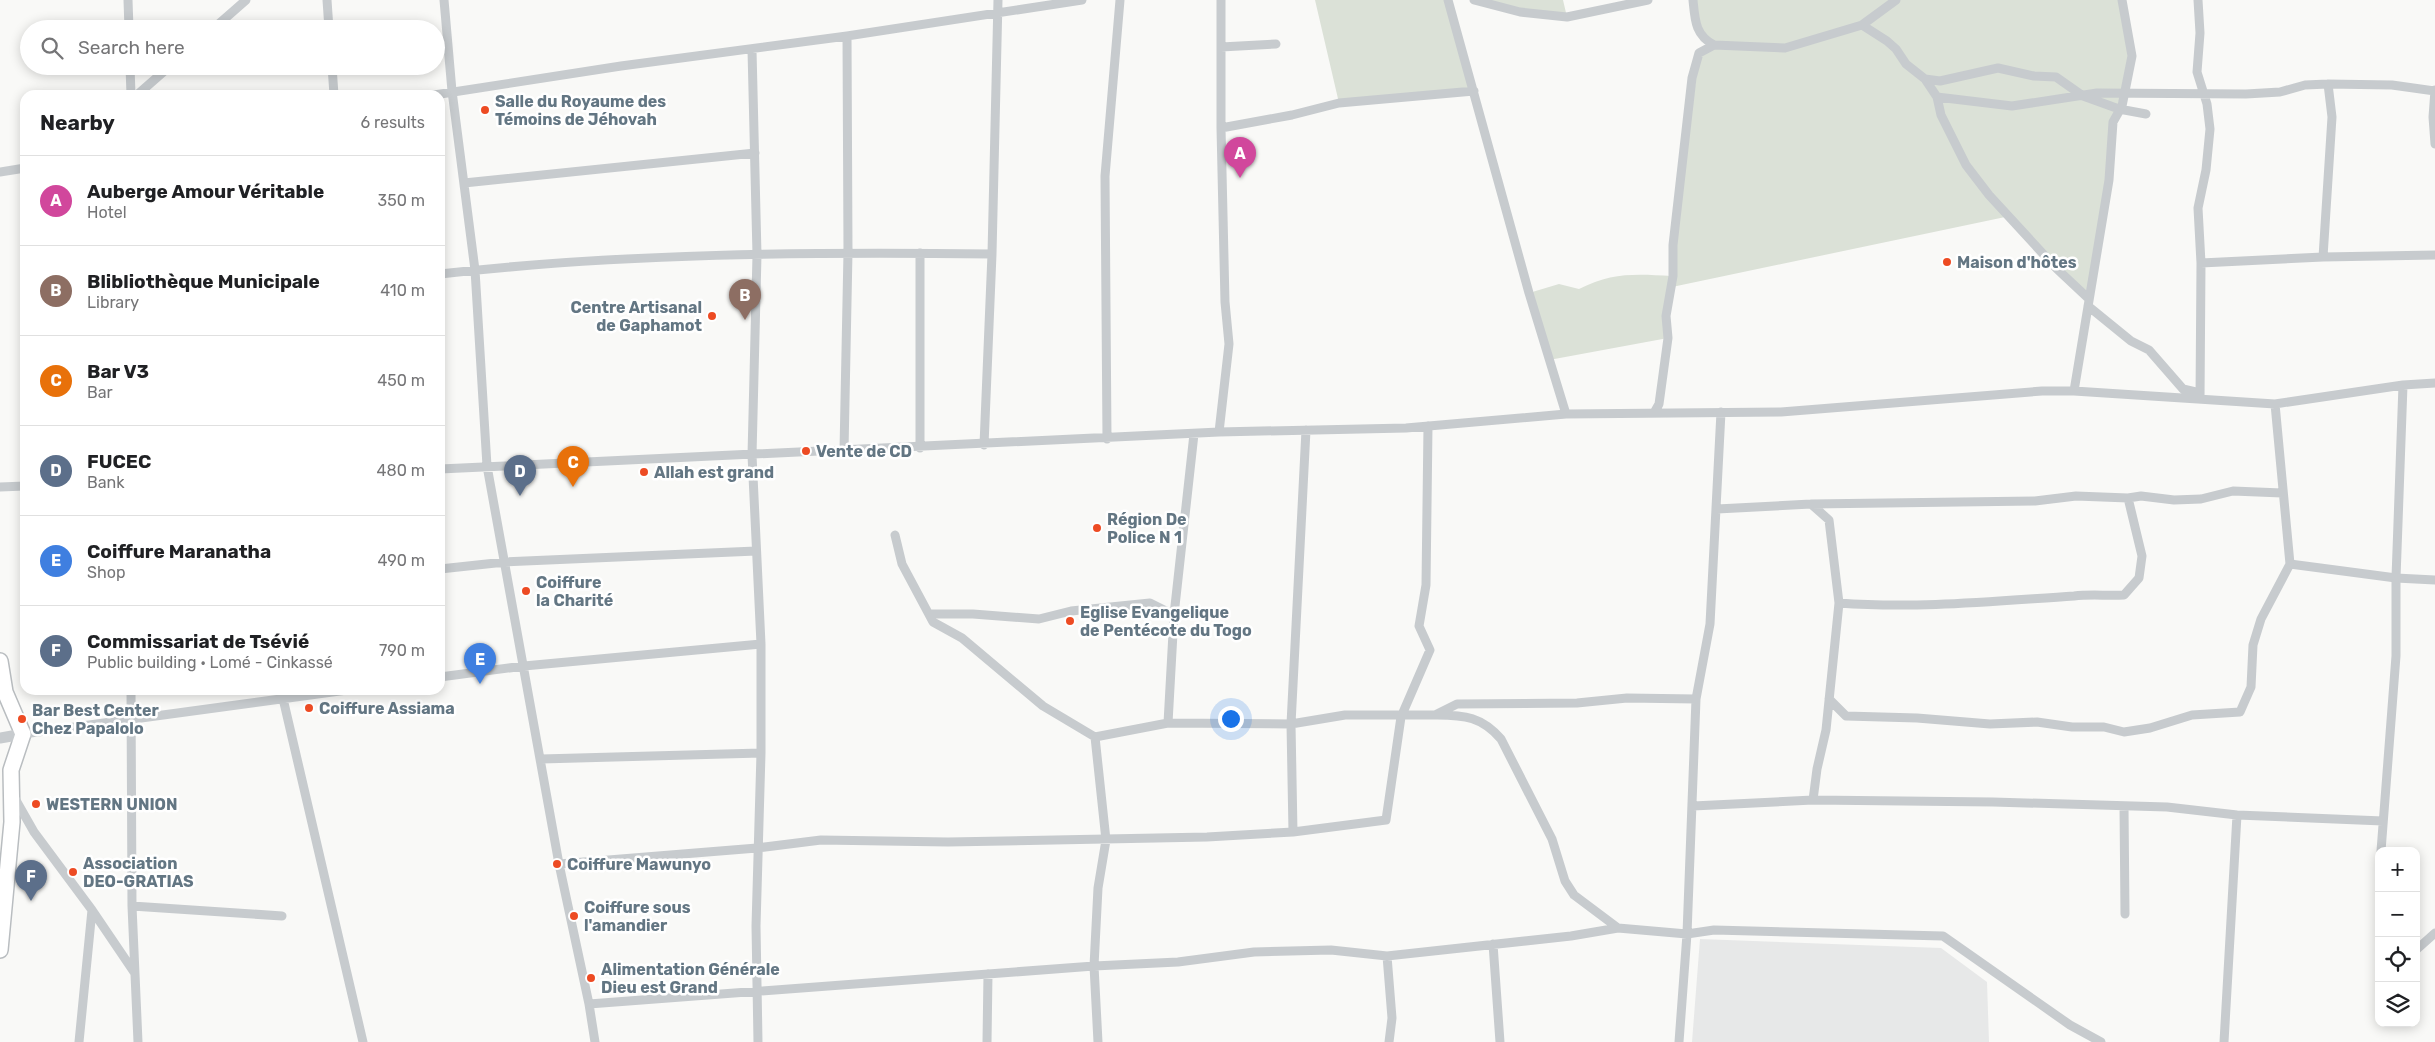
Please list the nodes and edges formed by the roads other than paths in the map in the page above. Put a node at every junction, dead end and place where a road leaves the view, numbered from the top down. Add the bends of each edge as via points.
1 (128, 0) edge
2 (327, 0) edge
3 (444, 0) edge
4 (998, 0) edge
5 (1082, 0) edge
6 (1120, 0) edge
7 (1220, 0) edge
8 (1448, 0) edge
9 (1474, 0) edge
10 (1648, 0) edge
11 (1693, 0) edge
12 (1896, 0) edge
13 (2122, 0) edge
14 (2198, 0) edge
15 (241, 2) edge
16 (998, 13) junction
17 (129, 20) edge
18 (222, 20) edge
19 (328, 20) edge
20 (1862, 25) junction
21 (847, 36) junction
22 (1276, 44) dead end
23 (1714, 45) junction
24 (1221, 47) junction
25 (752, 50) junction
26 (130, 75) edge
27 (160, 75) edge
28 (333, 75) edge
29 (1924, 79) junction
30 (2328, 84) junction
31 (131, 90) edge
32 (143, 90) edge
33 (334, 90) edge
34 (452, 91) junction
35 (1474, 91) junction
36 (2435, 91) edge
37 (2204, 92) junction
38 (445, 93) edge
39 (2124, 94) junction
40 (2083, 96) junction
41 (1937, 97) junction
42 (2119, 110) junction
43 (2146, 114) dead end
44 (1221, 128) junction
45 (2435, 144) edge
46 (756, 153) junction
47 (20, 169) edge
48 (0, 172) edge
49 (464, 183) junction
50 (848, 252) junction
51 (920, 253) junction
52 (992, 254) junction
53 (757, 255) junction
54 (2435, 255) edge
55 (2323, 257) junction
56 (2201, 262) junction
57 (475, 270) junction
58 (445, 273) edge
59 (2089, 302) junction
60 (2435, 383) edge
61 (2403, 385) junction
62 (2074, 391) junction
63 (2200, 396) junction
64 (2276, 404) junction
65 (1721, 412) junction
66 (1654, 413) junction
67 (1566, 414) junction
68 (1428, 426) junction
69 (1306, 430) junction
70 (1219, 432) junction
71 (1194, 434) junction
72 (1107, 439) junction
73 (984, 445) junction
74 (920, 448) junction
75 (844, 451) junction
76 (752, 455) junction
77 (487, 466) junction
78 (445, 469) edge
79 (20, 486) edge
80 (0, 487) edge
81 (2282, 494) junction
82 (2128, 498) junction
83 (1811, 504) junction
84 (1718, 509) junction
85 (895, 535) dead end
86 (756, 551) junction
87 (505, 562) junction
88 (2290, 564) junction
89 (445, 568) edge
90 (2396, 578) junction
91 (2435, 580) edge
92 (1838, 603) junction
93 (929, 614) junction
94 (1174, 614) junction
95 (760, 644) junction
96 (0, 661) edge
97 (524, 666) junction
98 (445, 676) edge
99 (131, 695) edge
100 (276, 695) edge
101 (282, 695) edge
102 (1696, 699) junction
103 (1829, 699) junction
104 (1435, 715) junction
105 (1402, 716) junction
106 (132, 719) junction
107 (1168, 723) junction
108 (1291, 724) junction
109 (24, 734) junction
110 (1095, 737) junction
111 (0, 738) edge
112 (761, 753) junction
113 (540, 758) junction
114 (13, 794) junction
115 (1813, 800) junction
116 (1692, 806) junction
117 (2124, 806) junction
118 (2237, 815) junction
119 (2383, 821) junction
120 (1293, 832) junction
121 (1106, 840) junction
122 (2381, 847) edge
123 (757, 848) junction
124 (559, 864) junction
125 (132, 906) junction
126 (92, 910) junction
127 (2125, 914) dead end
128 (282, 916) dead end
129 (1618, 928) junction
130 (2435, 933) edge
131 (1687, 934) junction
132 (1493, 944) junction
133 (2420, 946) edge
134 (0, 950) edge
135 (1387, 956) junction
136 (1094, 966) junction
137 (135, 972) junction
138 (988, 974) junction
139 (757, 992) junction
140 (589, 1004) junction
141 (79, 1042) edge
142 (138, 1042) edge
143 (363, 1042) edge
144 (595, 1042) edge
145 (758, 1042) edge
146 (987, 1042) edge
147 (1098, 1042) edge
148 (1389, 1042) edge
149 (1500, 1042) edge
150 (1679, 1042) edge
151 (2101, 1042) edge
152 (2224, 1042) edge

1 - 17 street
2 - 19 street
3 - 34 street
4 - 16 street
5 - 16 street
6 - 72 street via 1105,176
7 - 24 street
8 - 35 street
9 - 10 street via 1520,12 1567,17
11 - 23 street via 1697,30
12 - 20 street
13 - 39 street via 2132,56
14 - 37 street via 2197,72
15 - 18 street
16 - 21 street
16 - 52 street
20 - 23 street via 1784,48
20 - 29 street via 1891,45
21 - 25 street
21 - 50 street
22 - 24 street
23 - 66 street via 1699,54 1692,78 1666,316 1668,338 1659,404
24 - 44 street
25 - 34 street
25 - 46 street
26 - 31 street
27 - 32 street
28 - 33 street
29 - 40 street via 1940,81 1998,68 2056,77
29 - 41 street
30 - 36 street via 2392,85
30 - 37 street via 2305,85 2280,92
30 - 55 street via 2332,117
34 - 38 street
34 - 49 street
35 - 44 street via 1339,103
35 - 67 street
36 - 45 street
37 - 39 street
37 - 56 street via 2210,129 2198,208
39 - 40 street
39 - 42 street
40 - 41 street via 2012,106
40 - 42 street
41 - 59 street via 1941,115 1966,165 1989,195
42 - 43 street
42 - 59 street via 2113,122 2109,180
44 - 70 street via 1229,344
46 - 49 street
46 - 53 street
47 - 48 street
49 - 57 street
50 - 51 street
50 - 53 street
50 - 75 street
51 - 52 street
51 - 74 street
52 - 73 street
53 - 57 street via 609,260
53 - 76 street
54 - 55 street
55 - 56 street
56 - 63 street
57 - 58 street
57 - 77 street
59 - 62 street
59 - 63 street via 2131,341 2155,355 2184,389
60 - 61 street
61 - 64 street
61 - 90 street
62 - 63 street
62 - 65 street via 1781,412
63 - 64 street
64 - 81 street
65 - 66 street
65 - 84 street
66 - 67 street
67 - 68 street
68 - 69 street
68 - 105 street via 1426,586 1419,626 1430,650
69 - 70 street
69 - 108 street
70 - 71 street
71 - 72 street
71 - 94 street
72 - 73 street
73 - 74 street
74 - 75 street
75 - 76 street
76 - 77 street
76 - 86 street
77 - 78 street
77 - 87 street
79 - 80 street
81 - 82 street via 2233,491 2201,499
81 - 88 street
82 - 83 street via 2076,496 2035,501
82 - 92 street via 2142,556 2139,578 2124,595 1938,604
83 - 84 street
83 - 92 street via 1829,520
84 - 102 street via 1710,624
85 - 93 street via 902,564
86 - 87 street
86 - 95 street
87 - 89 street
87 - 97 street
88 - 90 street
88 - 103 street via 2261,619 2254,645 2251,688 2240,712 2192,715 2124,732 2104,727 2037,722 1990,724 1846,716
90 - 91 street
90 - 119 street via 2396,656
92 - 103 street
93 - 94 street via 1039,619 1071,611 1150,603
93 - 110 street via 933,622 962,638 1043,706
94 - 107 street
95 - 97 street
95 - 112 street
96 - 109 highway via 5,692
97 - 98 street
97 - 113 street
99 - 106 street
100 - 106 street
101 - 143 street
102 - 104 street via 1457,704
102 - 116 street
103 - 115 street
104 - 105 street
104 - 129 street via 1461,715 1490,726 1501,739 1552,839 1565,880 1574,895
105 - 108 street via 1345,715
105 - 120 street via 1386,820
106 - 109 street
106 - 125 street
107 - 108 street
107 - 110 street
108 - 120 street
109 - 111 street
109 - 114 highway via 11,770
110 - 121 street
112 - 113 street
112 - 123 street
113 - 124 street
114 - 126 street via 34,832
114 - 134 highway
115 - 116 street
115 - 117 street
116 - 131 street
117 - 118 street
117 - 127 street
118 - 119 street
118 - 152 street
119 - 122 street
120 - 121 street
121 - 123 street via 821,840
121 - 136 street via 1098,888
123 - 124 street
123 - 139 street
124 - 140 street
125 - 128 street
125 - 137 street
126 - 137 street
126 - 141 street
129 - 131 street
129 - 132 street
130 - 133 street
131 - 150 street
131 - 151 street via 1714,930 1943,936 2070,1025
132 - 135 street
132 - 149 street
135 - 136 street via 1331,950 1254,952 1178,962
135 - 148 street via 1392,1018
136 - 138 street
136 - 147 street
137 - 142 street
138 - 139 street
138 - 146 street
139 - 140 street
139 - 145 street
140 - 144 street

